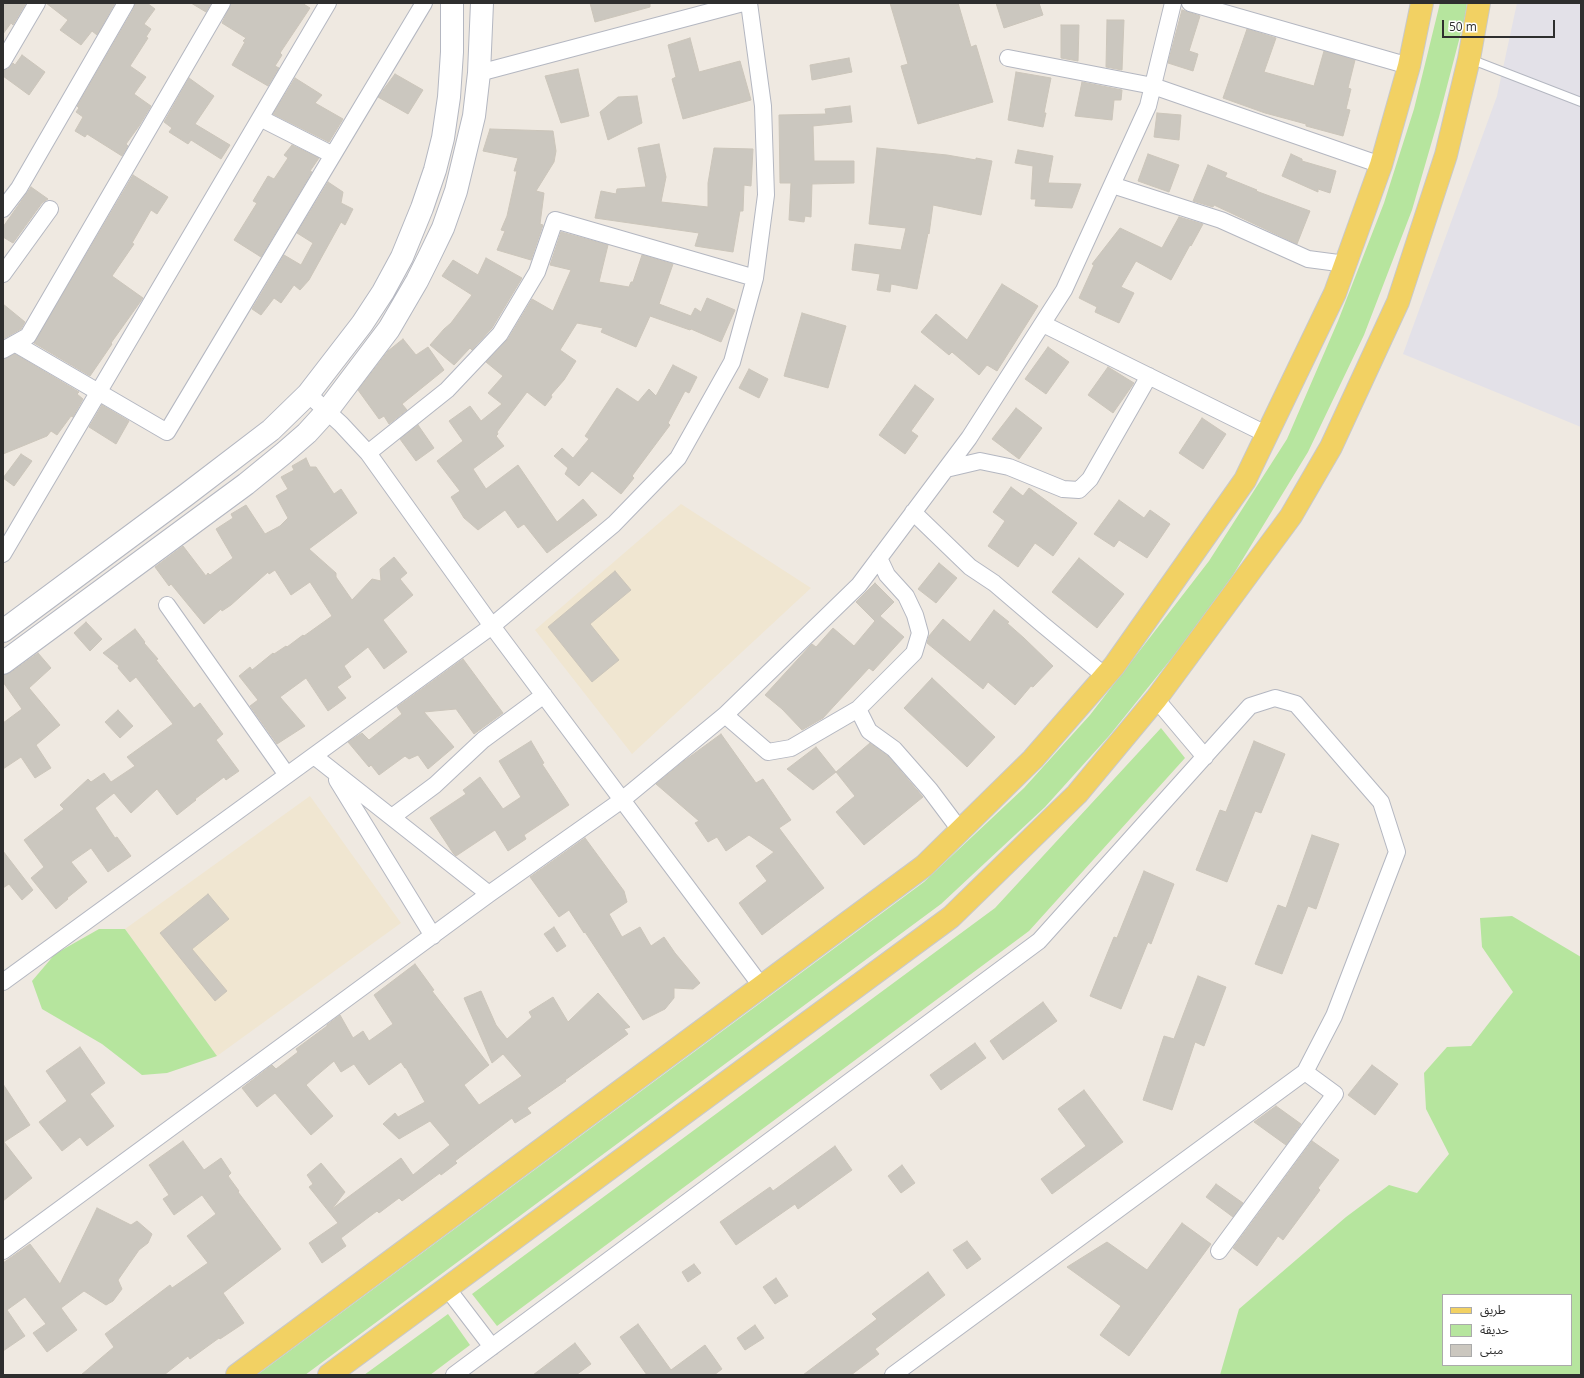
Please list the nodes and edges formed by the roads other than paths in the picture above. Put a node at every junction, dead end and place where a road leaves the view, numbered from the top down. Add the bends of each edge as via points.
1 (37, 3) edge
2 (126, 3) edge
3 (222, 3) edge
4 (328, 3) edge
5 (424, 3) edge
6 (452, 3) edge
7 (482, 3) edge
8 (743, 3) edge
9 (749, 3) edge
10 (1173, 3) edge
11 (1190, 3) edge
12 (1422, 3) edge
13 (1478, 3) edge
14 (1008, 58) dead end
15 (1469, 59) junction
16 (3, 61) edge
17 (1409, 66) junction
18 (479, 73) junction
19 (1153, 86) junction
20 (1581, 102) edge
21 (260, 118) junction
22 (333, 155) junction
23 (1381, 165) junction
24 (1112, 185) junction
25 (3, 209) edge
26 (50, 209) dead end
27 (1346, 264) junction
28 (3, 274) edge
29 (755, 278) junction
30 (1043, 324) junction
31 (9, 347) edge
32 (1149, 376) junction
33 (99, 392) junction
34 (308, 394) junction
35 (327, 411) junction
36 (1268, 435) junction
37 (368, 453) junction
38 (946, 469) junction
39 (914, 512) junction
40 (3, 554) edge
41 (879, 558) junction
42 (75, 577) junction
43 (91, 598) junction
44 (167, 605) dead end
45 (492, 626) junction
46 (3, 631) edge
47 (3, 663) edge
48 (1105, 676) junction
49 (544, 695) junction
50 (1156, 699) junction
51 (858, 709) junction
52 (725, 715) junction
53 (314, 756) junction
54 (1205, 757) junction
55 (331, 770) junction
56 (287, 775) junction
57 (622, 800) junction
58 (392, 817) junction
59 (960, 830) junction
60 (489, 894) junction
61 (433, 936) junction
62 (3, 982) edge
63 (762, 987) junction
64 (1305, 1072) junction
65 (3, 1251) edge
66 (1219, 1251) dead end
67 (447, 1288) junction
68 (492, 1347) junction
69 (238, 1375) edge
70 (329, 1375) edge
71 (454, 1375) edge
72 (893, 1375) edge

1 - 16 street
2 - 25 street via 19,188
3 - 31 street via 28,336
4 - 21 street
5 - 22 street
6 - 34 street via 452,52 446,118 435,170 422,208 402,257 383,292 362,324
7 - 18 street
8 - 18 street
9 - 29 street via 762,106 766,195
10 - 19 street
11 - 17 street
12 - 17 main road
13 - 15 main road
14 - 19 street
15 - 20 lane
15 - 50 main road via 1446,155 1398,302 1331,447 1291,516
17 - 23 main road
18 - 35 street via 474,116 458,184 443,228 417,281 389,329
19 - 23 street
19 - 24 street via 1148,106
21 - 22 street
21 - 33 street
22 - 33 street via 167,432
23 - 27 main road
24 - 27 street via 1221,220 1308,259
24 - 30 street via 1064,290
26 - 28 street
27 - 36 main road via 1335,293
29 - 37 street via 555,220 537,272 500,334 447,390
29 - 45 street via 732,362 678,458 614,524
30 - 32 street
30 - 38 street
31 - 33 street
32 - 36 street
32 - 38 street via 1090,479 1079,490 1063,489 1009,467 980,461
33 - 40 street
34 - 35 street
34 - 42 street via 254,443
35 - 37 street
35 - 43 street via 290,448 246,484
36 - 48 main road via 1245,480
37 - 45 street
38 - 39 street
39 - 41 street
39 - 48 street via 970,567 994,583
41 - 51 street via 887,575 906,596 920,632 914,653
41 - 52 street via 859,585
42 - 43 street
42 - 46 street
43 - 47 street
44 - 56 street
45 - 49 street
45 - 53 street
48 - 59 main road via 1033,759
49 - 57 street
49 - 58 street via 483,740 435,784
50 - 54 street
50 - 67 main road via 1077,794 951,917
51 - 52 street via 791,748 768,752
51 - 59 street via 869,731 894,749 930,790
52 - 57 street
53 - 55 street
53 - 56 street
54 - 64 street via 1250,706 1275,698 1296,704 1381,802 1397,852 1334,1016
54 - 68 street via 1039,941
55 - 58 street
55 - 61 street
56 - 62 street
57 - 60 street
57 - 63 street
58 - 60 street
59 - 63 main road via 924,866
60 - 61 street
61 - 65 street
63 - 69 main road
64 - 66 street via 1334,1094
64 - 72 street
67 - 68 street
67 - 70 main road
68 - 71 street

